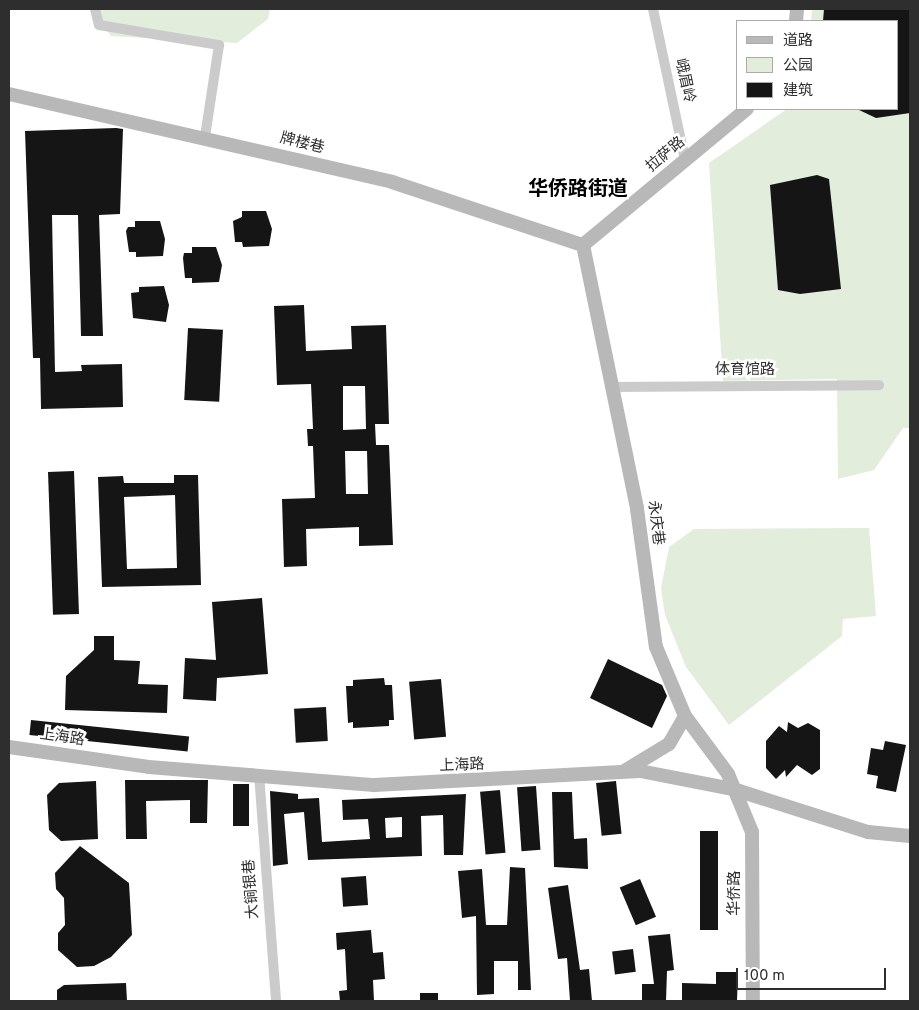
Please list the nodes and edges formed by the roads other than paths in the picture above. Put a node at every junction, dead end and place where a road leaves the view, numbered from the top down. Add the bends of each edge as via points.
1 (95, 9) edge
2 (653, 9) edge
3 (9, 94) edge
4 (746, 110) edge
5 (205, 137) junction
6 (685, 160) junction
7 (583, 245) junction
8 (879, 385) dead end
9 (612, 387) junction
10 (685, 716) junction
11 (9, 747) edge
12 (625, 771) junction
13 (259, 774) junction
14 (733, 789) junction
15 (910, 836) edge
16 (276, 1001) edge
17 (753, 1001) edge

1 - 5 street via 99,25 218,45
2 - 6 street, 峨眉岭
3 - 5 street, 牌楼巷
4 - 6 street, 拉萨路
5 - 7 street, 牌楼巷 via 392,182
6 - 7 street, 拉萨路
7 - 9 street, 永庆巷
8 - 9 street, 体育馆路
9 - 10 street, 永庆巷 via 638,509 650,621
10 - 12 street via 668,744
10 - 14 street, 永庆巷 via 728,774
11 - 13 street, 上海路 via 149,767
12 - 13 street, 上海路 via 374,785
12 - 14 street, 上海路
13 - 16 street, 大锏银巷
14 - 15 street, 上海路 via 868,832
14 - 17 street, 华侨路 via 752,832

